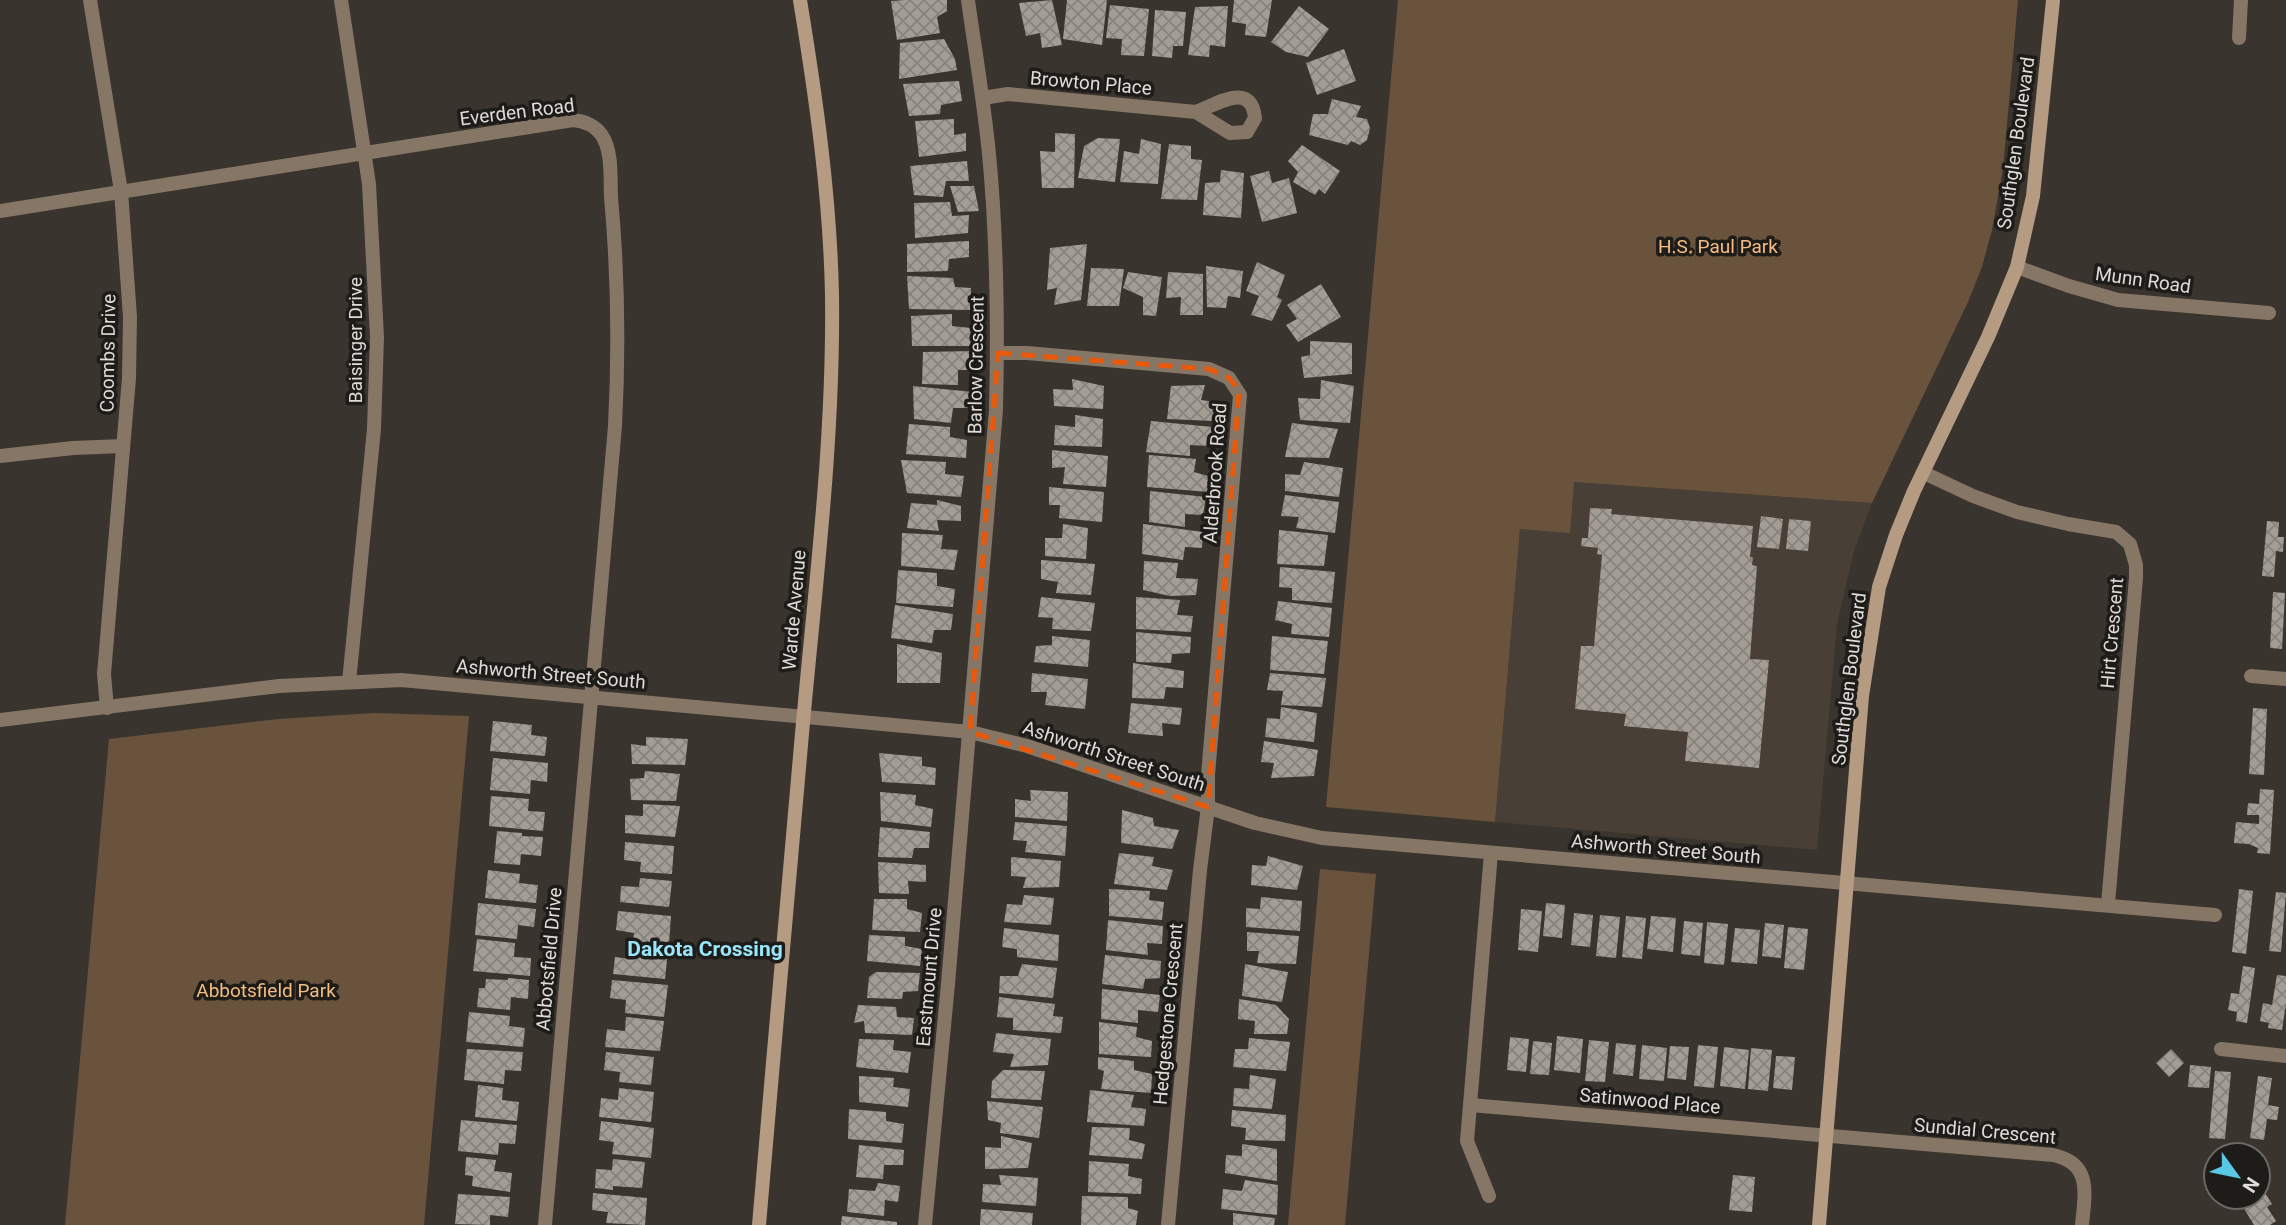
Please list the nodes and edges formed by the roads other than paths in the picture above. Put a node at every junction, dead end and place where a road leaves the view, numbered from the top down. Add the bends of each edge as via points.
1 (90, 0) edge
2 (341, 0) edge
3 (800, 0) edge
4 (968, 0) edge
5 (2053, 0) edge
6 (2241, 0) edge
7 (2239, 38) dead end
8 (983, 98) junction
9 (1196, 112) dead end
10 (364, 153) junction
11 (121, 191) junction
12 (0, 211) edge
13 (2017, 267) junction
14 (2269, 313) dead end
15 (998, 353) junction
16 (123, 446) junction
17 (0, 456) edge
18 (1924, 473) junction
19 (2251, 676) dead end
20 (2286, 679) edge
21 (349, 682) junction
22 (592, 696) junction
23 (107, 708) junction
24 (803, 715) junction
25 (0, 720) edge
26 (970, 732) junction
27 (1208, 807) junction
28 (1491, 853) junction
29 (1845, 883) junction
30 (2108, 904) junction
31 (2215, 915) dead end
32 (2221, 1049) dead end
33 (2286, 1056) edge
34 (1470, 1105) junction
35 (1826, 1135) junction
36 (1489, 1196) dead end
37 (545, 1225) edge
38 (758, 1225) edge
39 (925, 1225) edge
40 (1168, 1225) edge
41 (1819, 1225) edge
42 (2082, 1225) edge

1 - 11 street, Coombs Drive
2 - 10 street, Baisinger Drive
3 - 24 street, Warde Avenue via 820,124 832,294 830,422
4 - 8 street, Barlow Crescent
5 - 13 street, Southglen Boulevard via 2032,196
6 - 7 street
8 - 9 street, Browton Place via 1008,94
8 - 15 street, Barlow Crescent via 995,239
10 - 11 street, Everden Road
10 - 21 street, Baisinger Drive via 377,301 377,377
10 - 22 street, Everden Road via 573,120 587,122 606,146 615,242 618,370
11 - 12 street, Everden Road
11 - 16 street, Coombs Drive via 130,317
13 - 14 street, Munn Road via 2118,300
13 - 18 street, Southglen Boulevard
15 - 26 street, Barlow Crescent
15 - 27 street, Alderbrook Road via 1209,369 1229,378 1239,390
16 - 17 street
16 - 23 street, Coombs Drive via 104,674
18 - 29 street, Southglen Boulevard via 1879,587 1862,696
18 - 30 street, Hirt Crescent via 2017,512 2116,532 2134,553 2136,578
19 - 20 street
21 - 22 street, Ashworth Street South via 401,680
21 - 23 street, Ashworth Street South via 279,686
22 - 24 street, Ashworth Street South
22 - 37 street, Abbotsfield Drive
23 - 25 street, Ashworth Street South
24 - 26 street, Ashworth Street South
24 - 38 street, Warde Avenue
26 - 27 street, Ashworth Street South via 1027,746
26 - 39 street, Eastmount Drive
27 - 28 street, Ashworth Street South via 1302,835
27 - 40 street, Hedgestone Crescent
28 - 29 street, Ashworth Street South
28 - 34 street
29 - 30 street, Ashworth Street South
29 - 35 street, Southglen Boulevard
30 - 31 street, Ashworth Street South
32 - 33 street
34 - 35 street, Satinwood Place
34 - 36 street via 1466,1141
35 - 41 street, Southglen Boulevard
35 - 42 street, Sundial Crescent via 2066,1157 2085,1182

